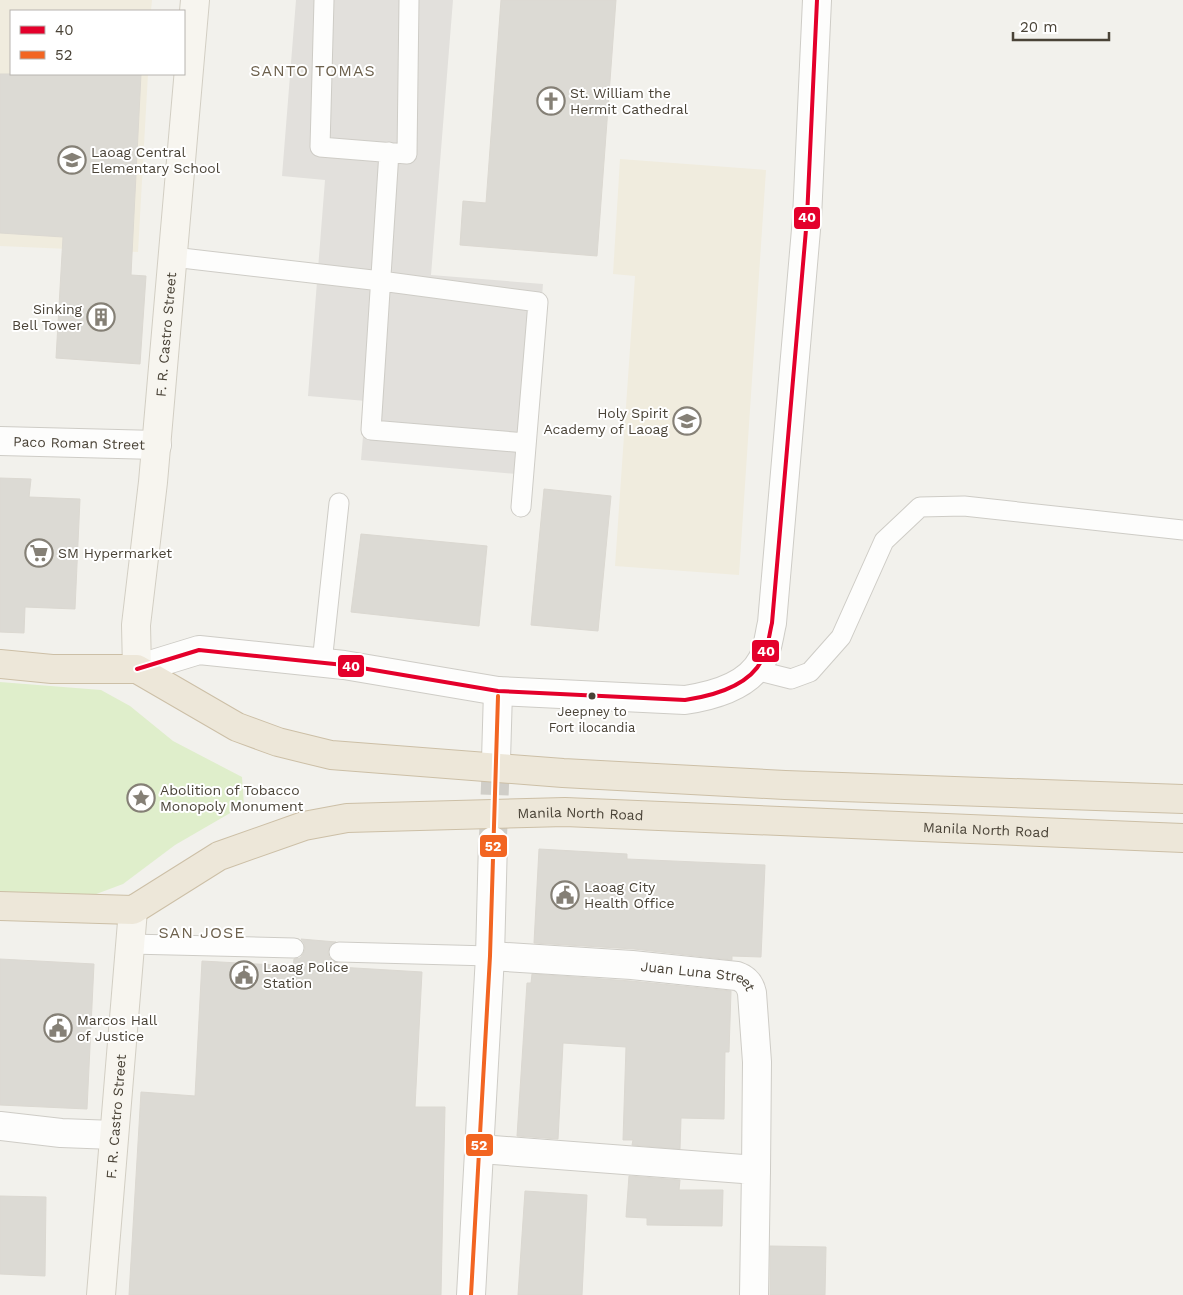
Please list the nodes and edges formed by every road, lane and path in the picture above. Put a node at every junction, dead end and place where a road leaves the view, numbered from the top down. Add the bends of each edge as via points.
1 (195, 0) edge
2 (324, 0) edge
3 (409, 0) edge
4 (817, 0) edge
5 (390, 152) junction
6 (173, 257) junction
7 (381, 281) junction
8 (0, 441) edge
9 (526, 443) junction
10 (156, 445) junction
11 (339, 503) dead end
12 (521, 507) dead end
13 (1183, 530) edge
14 (322, 662) junction
15 (0, 664) edge
16 (136, 669) junction
17 (755, 670) junction
18 (498, 692) junction
19 (496, 760) tunnel mouth
20 (1183, 799) edge
21 (1183, 838) edge
22 (493, 841) tunnel mouth
23 (0, 906) edge
24 (133, 910) junction
25 (130, 944) junction
26 (294, 948) dead end
27 (339, 952) dead end
28 (490, 956) junction
29 (0, 1126) edge
30 (114, 1135) junction
31 (480, 1148) junction
32 (756, 1170) junction
33 (101, 1295) edge
34 (471, 1295) edge
35 (754, 1295) edge

1 - 6 main road, F. R. Castro Street
2 - 5 lane via 320,147
3 - 5 lane via 407,154
4 - 17 street via 807,218 772,623 763,660
5 - 7 lane
6 - 7 lane
6 - 10 main road, F. R. Castro Street
7 - 9 lane via 538,302
7 - 9 lane via 371,430
8 - 10 street, Paco Roman Street
9 - 12 lane
10 - 16 main road, F. R. Castro Street via 136,625
11 - 14 lane
13 - 17 lane via 964,506 920,507 884,541 841,637 810,672 791,679
14 - 16 street via 199,650
14 - 18 street
15 - 16 highway via 52,669
16 - 20 highway via 237,727 278,742 331,755 563,773 785,785
17 - 18 street via 726,689 685,700
18 - 19 street
21 - 24 highway, Manila North Road via 565,812 347,818 304,826 219,856
22 - 28 street
23 - 24 highway
24 - 25 main road, F. R. Castro Street
25 - 26 lane
25 - 30 main road, F. R. Castro Street
27 - 28 lane
28 - 31 street
28 - 32 street, Juan Luna Street via 632,965 743,978 752,993 757,1062
29 - 30 street
30 - 33 main road, F. R. Castro Street
31 - 32 street
31 - 34 street
32 - 35 street

